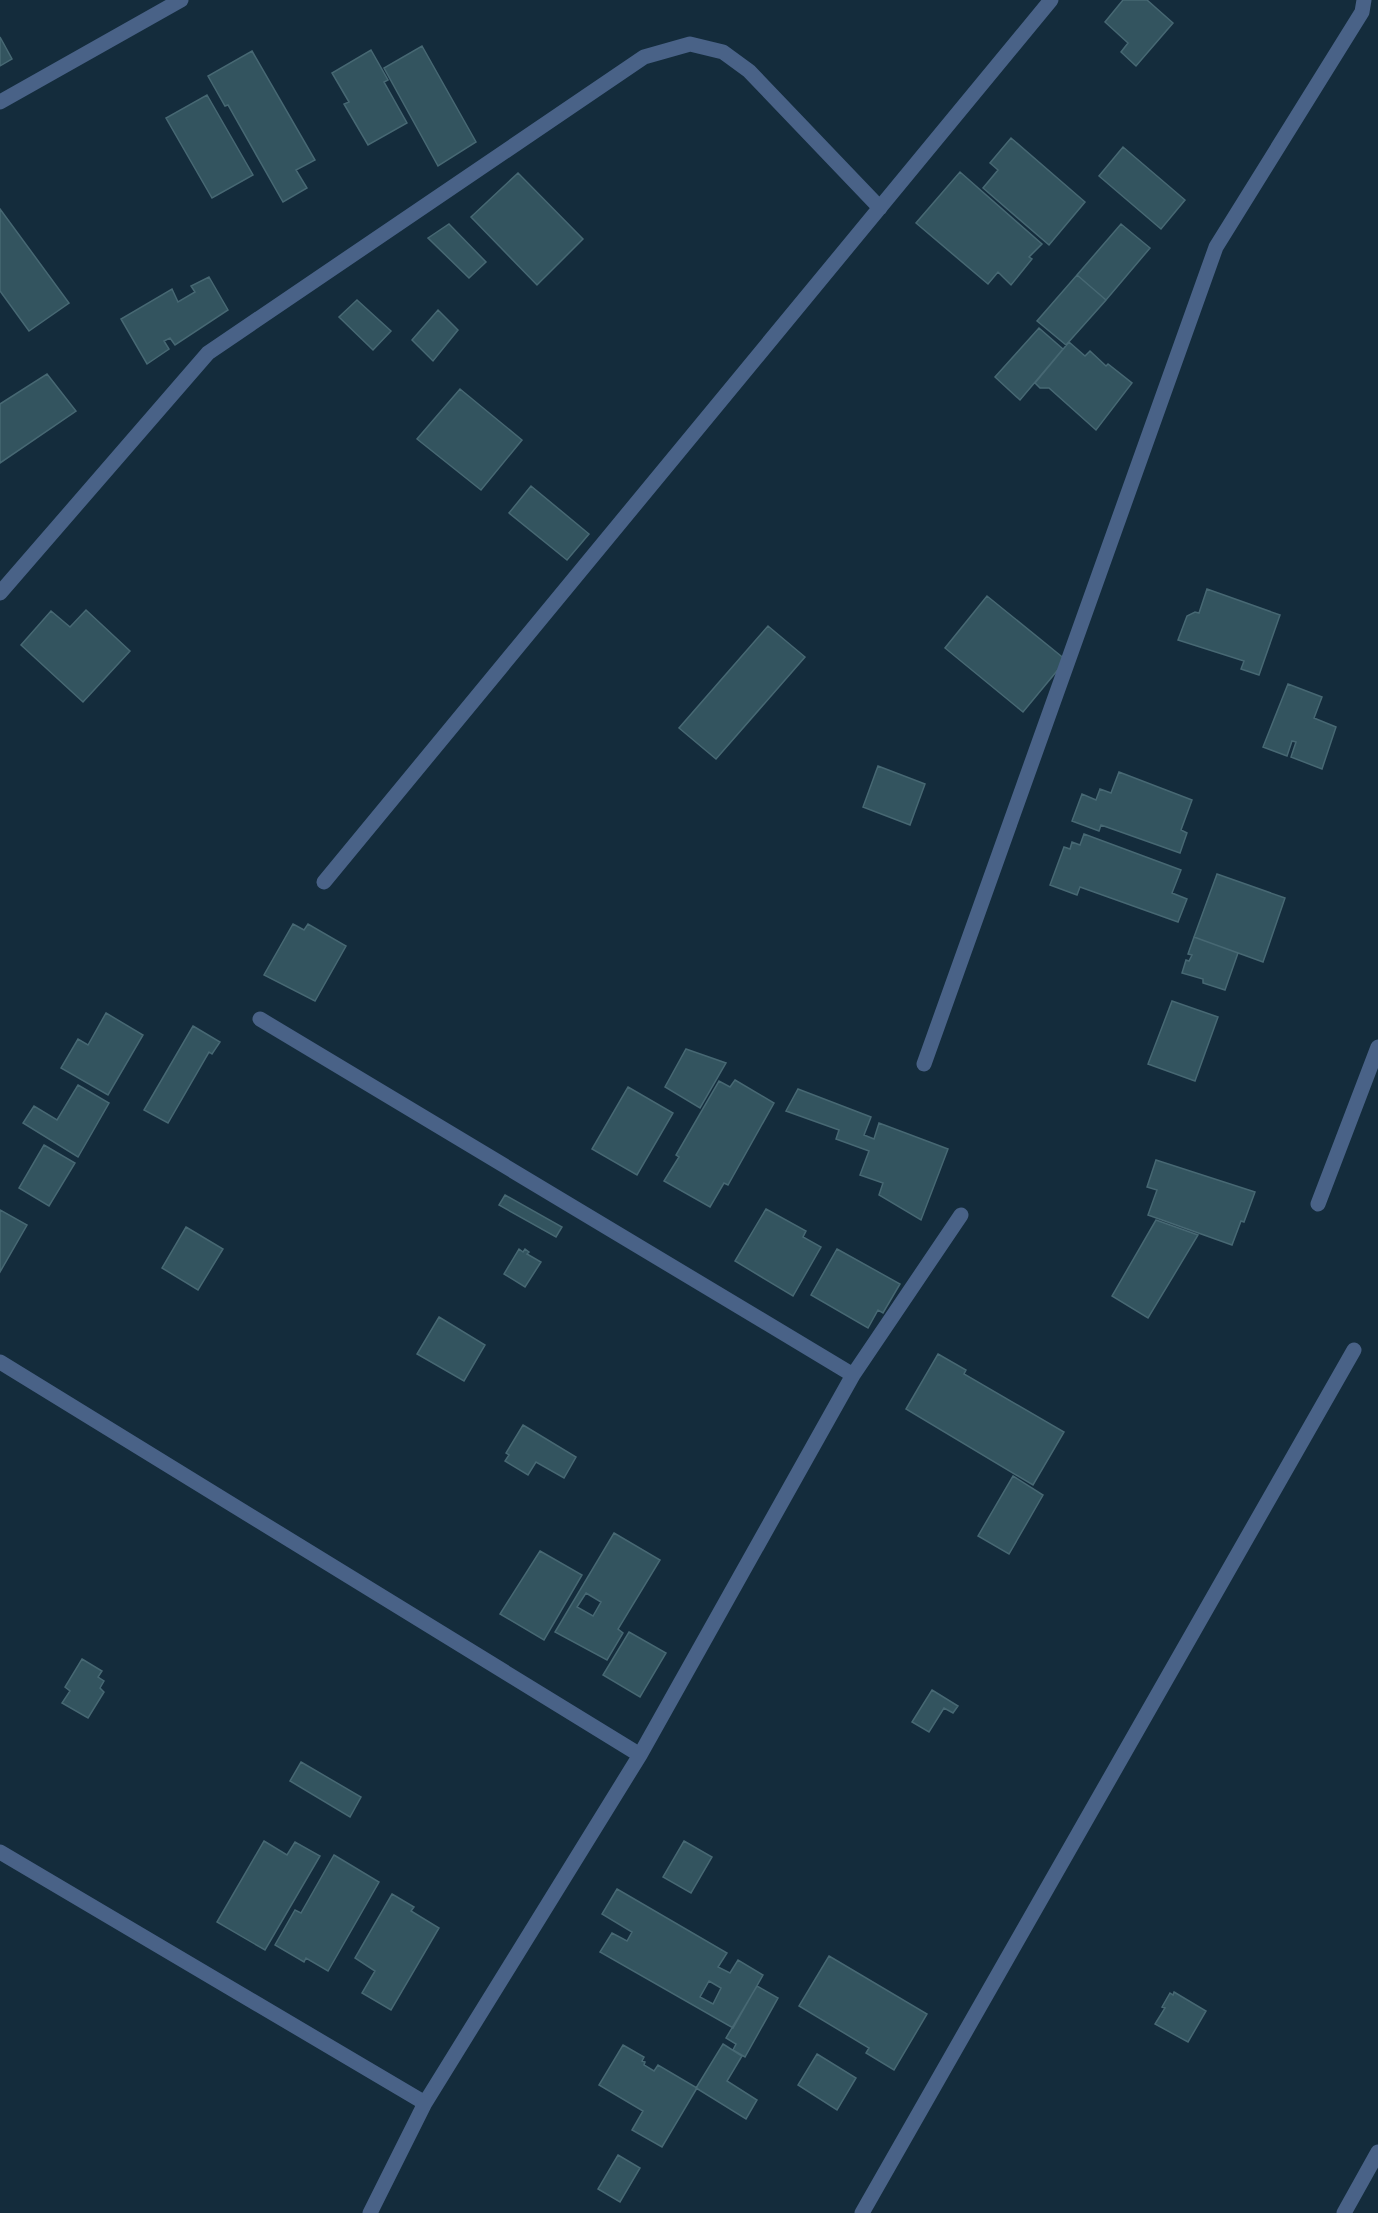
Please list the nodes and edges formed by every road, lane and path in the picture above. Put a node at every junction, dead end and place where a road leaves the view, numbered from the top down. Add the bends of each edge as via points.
1 (181, 0) edge
2 (1051, 0) edge
3 (1364, 0) edge
4 (0, 102) edge
5 (879, 208) junction
6 (0, 593) edge
7 (324, 882) dead end
8 (260, 1019) dead end
9 (1378, 1047) edge
10 (924, 1064) dead end
11 (1318, 1204) dead end
12 (961, 1215) dead end
13 (1354, 1350) dead end
14 (0, 1362) edge
15 (853, 1375) junction
16 (640, 1755) junction
17 (0, 1851) edge
18 (425, 2103) junction
19 (1378, 2152) edge
20 (370, 2213) edge
21 (862, 2213) edge
22 (1344, 2213) edge

1 - 4 street
2 - 5 street
3 - 10 street via 1362,12 1216,247
5 - 6 street via 749,70 723,52 690,44 644,57 208,353
5 - 7 street
8 - 15 street
9 - 11 street
12 - 15 street
13 - 21 street
14 - 16 street
15 - 16 street
16 - 18 street
17 - 18 street
18 - 20 street
19 - 22 street

